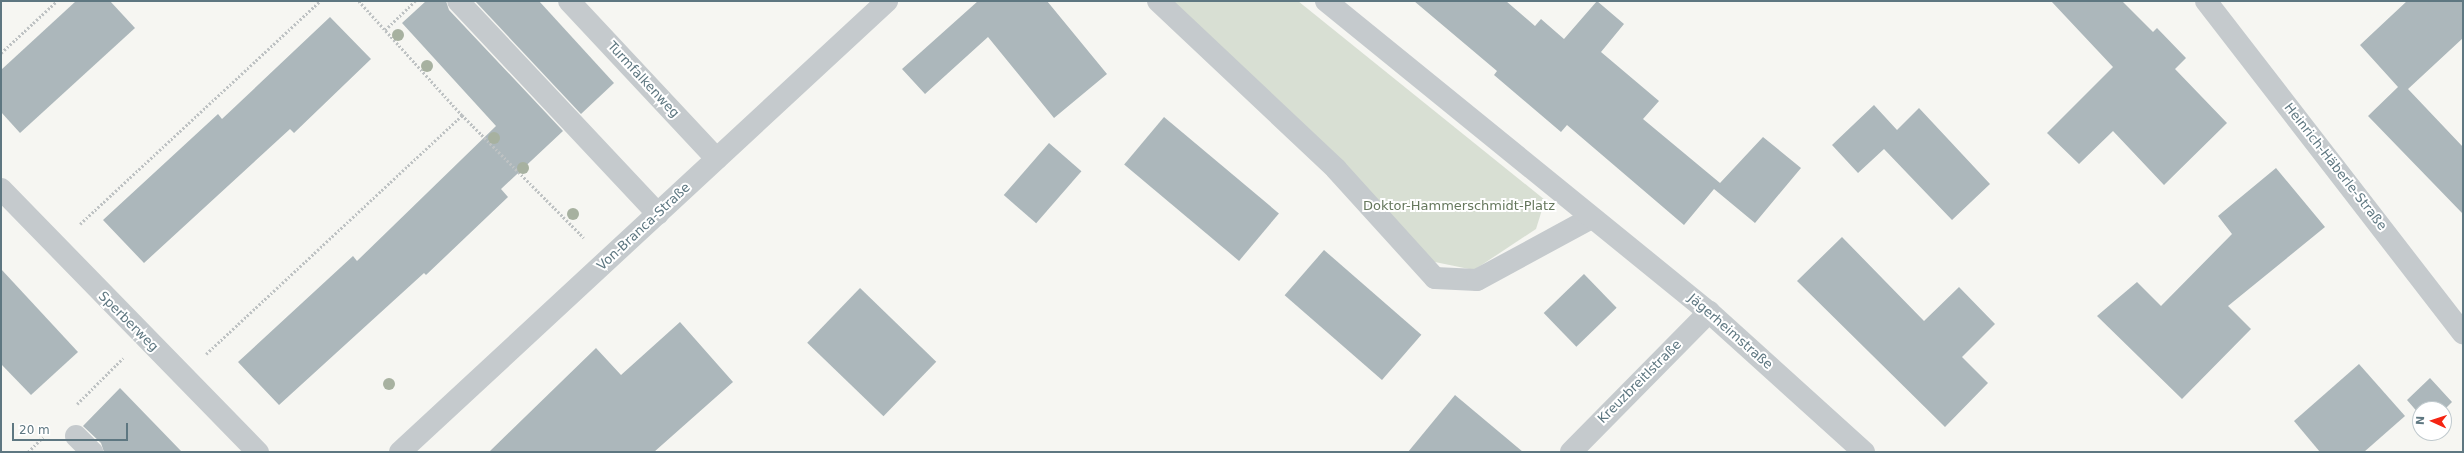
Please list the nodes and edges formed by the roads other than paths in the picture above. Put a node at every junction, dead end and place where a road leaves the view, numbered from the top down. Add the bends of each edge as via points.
1 (458, 1) edge
2 (569, 1) edge
3 (887, 1) edge
4 (1158, 1) edge
5 (1326, 1) edge
6 (2206, 1) edge
7 (717, 159) junction
8 (1, 189) edge
9 (658, 214) junction
10 (1591, 218) junction
11 (1709, 312) junction
12 (2463, 333) edge
13 (76, 436) dead end
14 (92, 452) edge
15 (258, 452) edge
16 (400, 452) edge
17 (1571, 452) edge
18 (1864, 452) edge

1 - 9 street
2 - 7 street, Turmfalkenweg
3 - 7 street, Von-Branca-Straße
4 - 10 street via 1336,169 1435,278 1477,280
5 - 10 street
6 - 12 street, Heinrich-Häberle-Straße
7 - 9 street, Von-Branca-Straße
8 - 15 street, Sperberweg via 55,248
9 - 16 street, Von-Branca-Straße
10 - 11 street, Jägerheimstraße
11 - 17 street, Kreuzbreitlstraße
11 - 18 street, Jägerheimstraße
13 - 14 street

